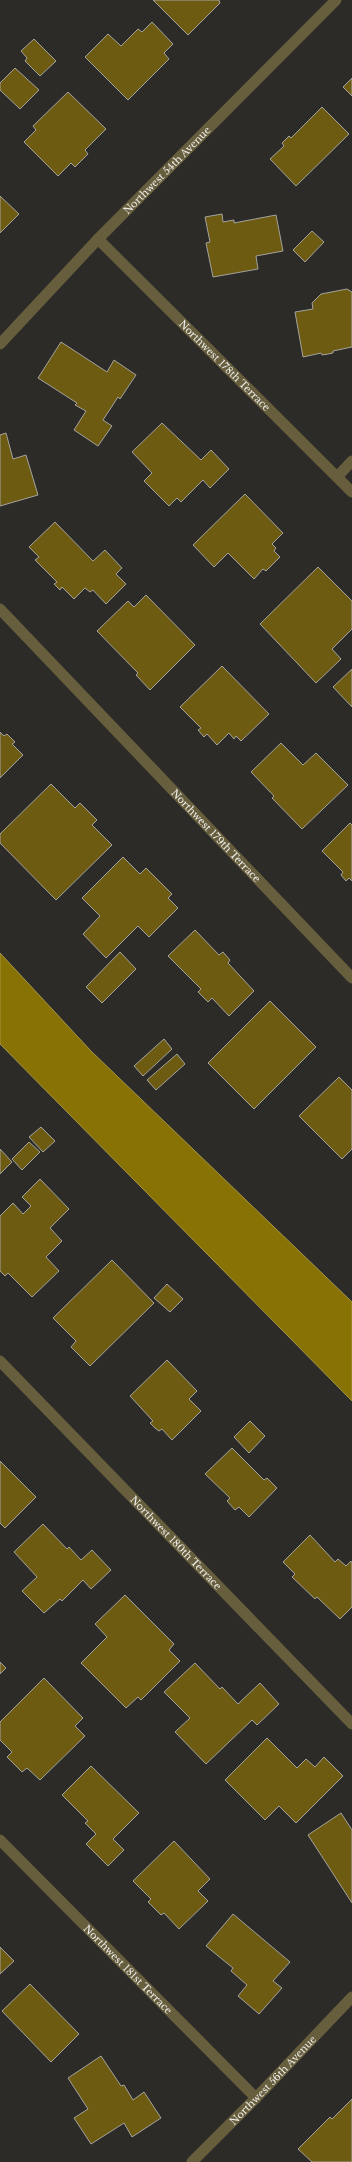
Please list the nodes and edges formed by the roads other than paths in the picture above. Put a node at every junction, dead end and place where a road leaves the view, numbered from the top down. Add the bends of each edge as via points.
1 (336, 0) edge
2 (98, 239) junction
3 (0, 344) edge
4 (352, 461) edge
5 (337, 477) junction
6 (352, 492) edge
7 (0, 609) edge
8 (352, 978) edge
9 (0, 1361) edge
10 (352, 1724) edge
11 (0, 1840) edge
12 (352, 1997) edge
13 (256, 2098) junction
14 (192, 2162) edge

1 - 2 street, Northwest 54th Avenue
2 - 3 street, Northwest 54th Avenue
2 - 5 street, Northwest 178th Terrace
4 - 5 street
5 - 6 street, Northwest 178th Terrace
7 - 8 street, Northwest 179th Terrace
9 - 10 street, Northwest 180th Terrace
11 - 13 street, Northwest 181st Terrace
12 - 13 street, Northwest 56th Avenue
13 - 14 street, Northwest 56th Avenue

